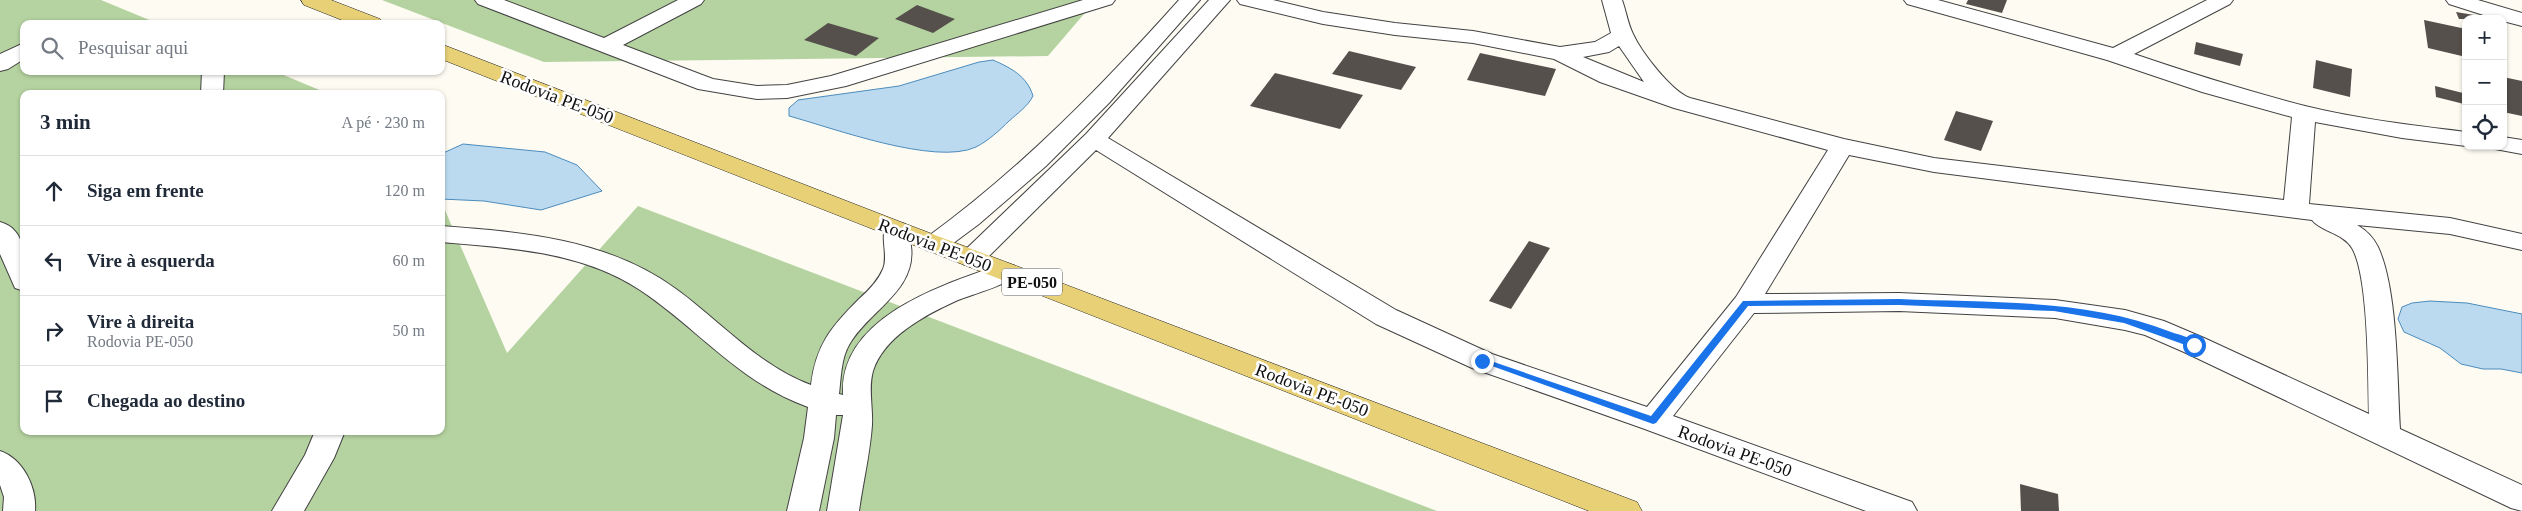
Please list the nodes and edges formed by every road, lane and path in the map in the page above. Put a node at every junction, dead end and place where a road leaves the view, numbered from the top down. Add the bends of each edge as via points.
1 (312, 0) edge
2 (485, 0) edge
3 (694, 0) edge
4 (1105, 0) edge
5 (1190, 0) edge
6 (1247, 0) edge
7 (1612, 0) edge
8 (1914, 0) edge
9 (2223, 0) edge
10 (2456, 0) edge
11 (1212, 1) edge
12 (362, 20) edge
13 (2522, 20) edge
14 (1622, 35) junction
15 (606, 45) junction
16 (20, 52) edge
17 (445, 53) edge
18 (1560, 54) junction
19 (2114, 55) junction
20 (0, 64) edge
21 (213, 75) edge
22 (212, 90) edge
23 (1682, 102) junction
24 (2304, 113) junction
25 (2462, 138) edge
26 (2507, 145) edge
27 (1842, 146) junction
28 (2522, 147) edge
29 (1050, 148) junction
30 (1085, 148) junction
31 (998, 195) junction
32 (1026, 206) junction
33 (2304, 211) junction
34 (0, 230) edge
35 (896, 230) junction
36 (445, 234) edge
37 (2522, 242) edge
38 (935, 244) junction
39 (972, 258) junction
40 (20, 272) edge
41 (1006, 272) junction
42 (870, 304) junction
43 (1746, 304) junction
44 (900, 319) junction
45 (823, 401) junction
46 (858, 411) junction
47 (1653, 420) junction
48 (2385, 434) junction
49 (328, 435) edge
50 (0, 463) edge
51 (2522, 499) edge
52 (19, 511) edge
53 (288, 511) edge
54 (803, 511) edge
55 (843, 511) edge
56 (1625, 511) edge
57 (1901, 511) edge

1 - 12 main road
2 - 15 street
3 - 15 street
4 - 15 street via 838,81 782,93 750,94 724,89
5 - 29 street via 1135,63
6 - 18 street via 1323,18 1473,37
7 - 14 street
8 - 19 street
9 - 19 street
10 - 13 street
11 - 30 street
14 - 18 street via 1601,47
14 - 23 street via 1653,79
16 - 20 street
17 - 35 main road, Rodovia PE-050 / PE-050
18 - 23 street via 1608,78
19 - 24 street via 2210,87
21 - 22 street
23 - 27 street
24 - 25 street
24 - 33 street
26 - 28 street
27 - 33 street via 1934,165
27 - 43 street
29 - 30 street, Rodovia PE-050
29 - 31 street
30 - 32 street
30 - 47 street, Rodovia PE-050 via 1148,174 1386,317 1482,361
31 - 32 street
31 - 38 street
32 - 39 street
33 - 37 street via 2450,226
33 - 48 street via 2358,238 2370,258 2379,330
34 - 40 street via 7,238
35 - 38 main road, Rodovia PE-050 / PE-050
35 - 42 street via 899,258 894,274
36 - 45 street via 555,246 601,261 646,282 670,298 784,386
38 - 39 main road, Rodovia PE-050 / PE-050
39 - 41 main road, Rodovia PE-050 / PE-050
41 - 44 street via 945,295
41 - 56 main road, Rodovia PE-050 / PE-050
42 - 44 street
42 - 45 street via 839,337 832,351
43 - 47 street
43 - 48 street via 1899,302 2054,308 2109,317 2154,328
44 - 46 street via 869,350 859,370 856,390
45 - 46 street
45 - 54 street via 820,438
46 - 55 street
47 - 57 street, Rodovia PE-050
48 - 51 street
49 - 53 street via 319,458
50 - 52 street via 16,483 21,500

